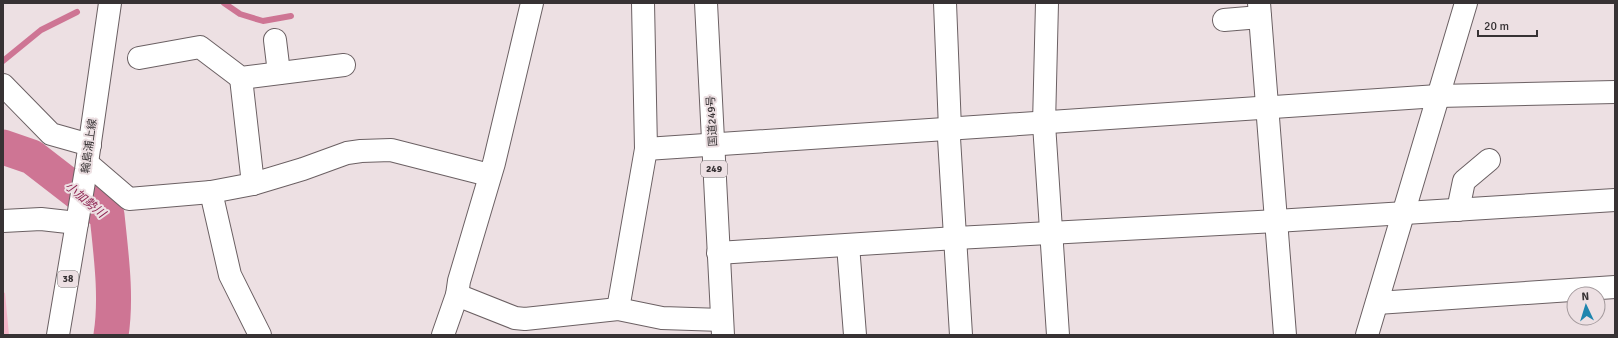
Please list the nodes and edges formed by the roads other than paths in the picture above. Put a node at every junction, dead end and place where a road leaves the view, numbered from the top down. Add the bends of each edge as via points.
1 (110, 3) edge
2 (532, 3) edge
3 (643, 3) edge
4 (706, 3) edge
5 (944, 3) edge
6 (1047, 3) edge
7 (1466, 3) edge
8 (1259, 10) edge
9 (1224, 20) dead end
10 (274, 40) dead end
11 (139, 58) dead end
12 (344, 65) dead end
13 (280, 74) junction
14 (241, 78) junction
15 (3, 85) edge
16 (1615, 92) edge
17 (1438, 96) junction
18 (1267, 108) junction
19 (1044, 124) junction
20 (950, 129) junction
21 (713, 144) junction
22 (646, 149) junction
23 (88, 159) junction
24 (1489, 160) dead end
25 (489, 175) junction
26 (253, 184) junction
27 (211, 192) junction
28 (1615, 200) edge
29 (1458, 210) junction
30 (1402, 214) junction
31 (3, 221) edge
32 (1276, 221) junction
33 (77, 223) junction
34 (1051, 234) junction
35 (956, 238) junction
36 (848, 245) junction
37 (718, 253) junction
38 (1615, 287) edge
39 (457, 295) junction
40 (1377, 303) junction
41 (618, 309) junction
42 (722, 327) edge
43 (58, 335) edge
44 (260, 335) edge
45 (443, 335) edge
46 (855, 335) edge
47 (961, 335) edge
48 (1058, 335) edge
49 (1285, 335) edge
50 (1367, 335) edge

1 - 23 main road, 輪島浦上線 / 38
2 - 25 main road
3 - 22 main road
4 - 21 main road, 国道249号 / 249
5 - 20 main road
6 - 19 main road
7 - 17 main road
8 - 9 main road
8 - 18 main road
10 - 13 main road
11 - 14 main road via 200,47
12 - 13 main road
13 - 14 main road
14 - 26 main road
15 - 23 main road via 51,134
16 - 17 main road
17 - 18 main road
17 - 30 main road
18 - 19 main road
18 - 32 main road
19 - 20 main road
19 - 34 main road
20 - 21 main road
20 - 35 main road
21 - 22 main road
21 - 37 main road, 国道249号 / 249
22 - 41 main road
23 - 27 main road via 129,199
23 - 33 main road, 輪島浦上線 / 38
24 - 29 main road via 1464,181
25 - 26 main road via 391,150 347,153
25 - 39 main road
26 - 27 main road
27 - 44 main road via 230,275
28 - 29 main road
29 - 30 main road
30 - 32 main road
30 - 40 main road
31 - 33 main road via 41,219
32 - 34 main road
32 - 49 main road
33 - 43 main road, 輪島浦上線 / 38
34 - 35 main road
34 - 48 main road
35 - 36 main road
35 - 47 main road
36 - 37 main road
36 - 46 main road
37 - 42 main road, 国道249号 / 249
38 - 40 main road
39 - 41 main road via 515,318 525,319
39 - 45 main road
40 - 50 main road
41 - 42 main road via 662,318 706,318

